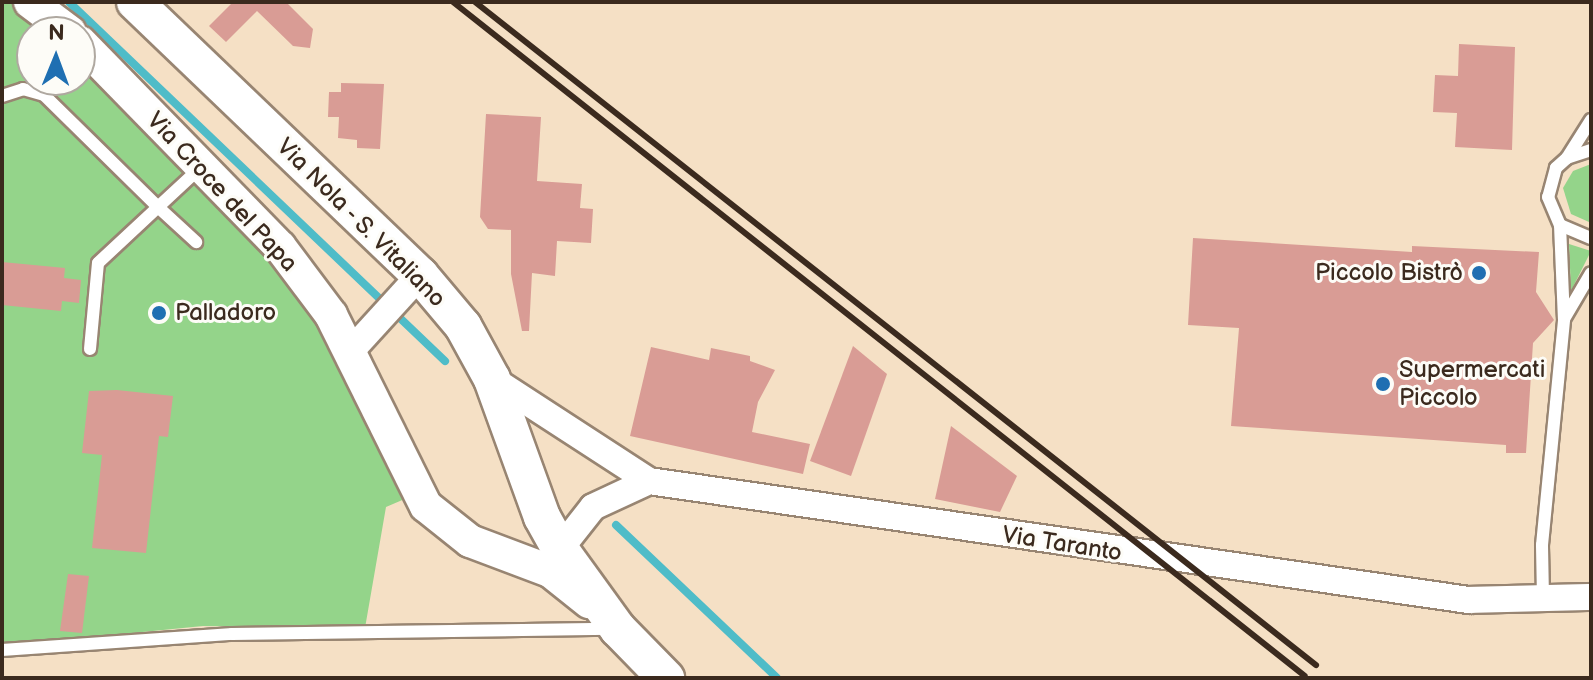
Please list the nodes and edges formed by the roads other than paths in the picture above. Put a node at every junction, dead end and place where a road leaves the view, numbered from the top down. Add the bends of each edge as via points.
1 (30, 2) edge
2 (135, 2) edge
3 (49, 16) edge
4 (96, 59) edge
5 (2, 96) edge
6 (1591, 120) edge
7 (1591, 150) edge
8 (1567, 158) junction
9 (201, 167) junction
10 (158, 207) junction
11 (1560, 225) junction
12 (1591, 238) edge
13 (196, 242) dead end
14 (1591, 273) edge
15 (400, 297) junction
16 (1564, 319) junction
17 (90, 349) dead end
18 (350, 352) junction
19 (492, 379) junction
20 (649, 481) junction
21 (560, 549) junction
22 (515, 555) junction
23 (1591, 597) edge
24 (1543, 598) junction
25 (618, 629) junction
26 (2, 650) edge
27 (666, 678) edge

1 - 3 street
2 - 15 main road, Via Nola - S. Vitaliano
4 - 9 street, Via Croce del Papa
5 - 10 lane via 23,89 44,95
6 - 8 lane
7 - 8 lane
8 - 11 lane via 1550,182 1548,197
9 - 10 lane
9 - 18 street, Via Croce del Papa via 280,247 331,315
10 - 13 lane
10 - 17 lane via 98,263
11 - 12 lane
11 - 16 lane
14 - 16 lane
15 - 18 street
15 - 19 main road, Via Nola - S. Vitaliano via 463,326
16 - 24 lane via 1542,545
18 - 22 street, Via Croce del Papa via 426,506 470,541
19 - 20 street
19 - 21 main road, Via Nola - S. Vitaliano via 542,517
20 - 21 street via 593,507
20 - 24 street, Via Taranto via 1469,600
21 - 22 street, Via Croce del Papa
21 - 25 main road, Via Nola - S. Vitaliano
22 - 25 street, Via Croce del Papa via 574,587
23 - 24 street, Via Taranto
25 - 26 lane via 232,634
25 - 27 main road, Via Nola - S. Vitaliano

